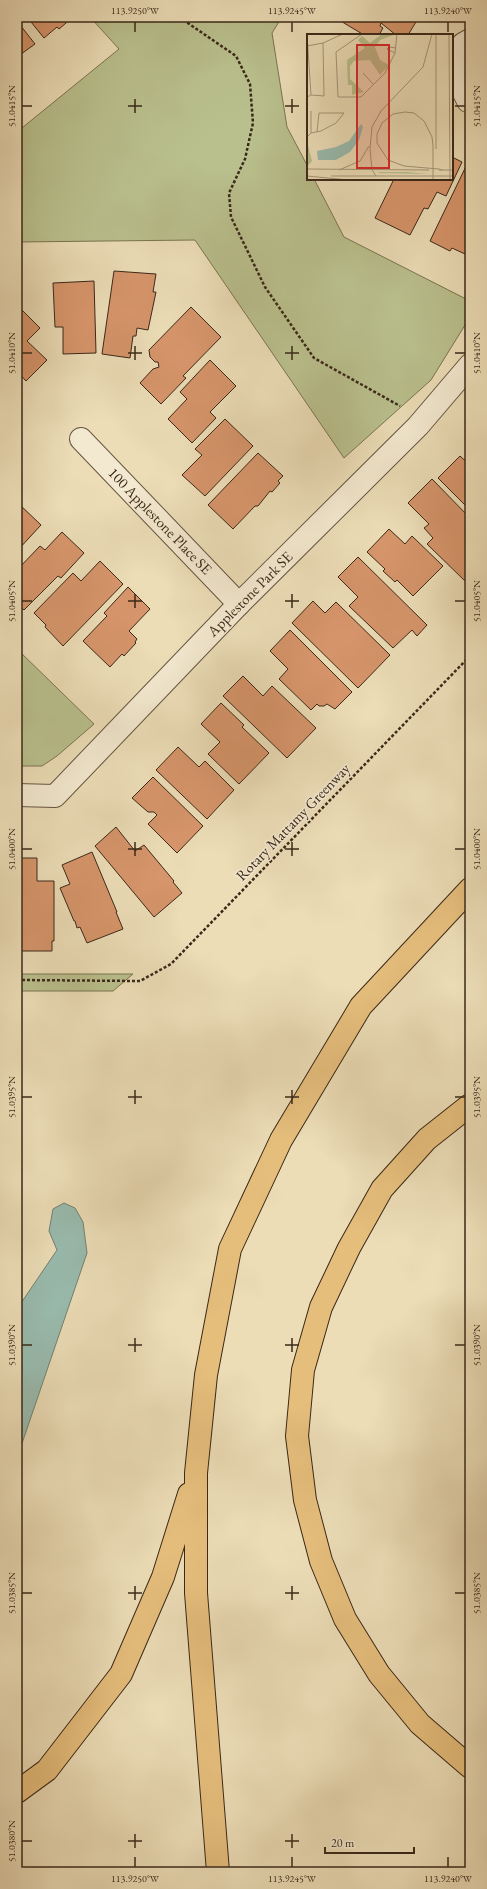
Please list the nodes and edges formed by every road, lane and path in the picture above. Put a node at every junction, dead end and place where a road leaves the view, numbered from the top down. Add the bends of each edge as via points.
1 (178, 17) edge
2 (470, 40) edge
3 (470, 101) edge
4 (470, 365) edge
5 (418, 426) junction
6 (80, 439) dead end
7 (239, 604) junction
8 (470, 656) edge
9 (17, 796) edge
10 (470, 889) edge
11 (17, 980) edge
12 (470, 1105) edge
13 (196, 1474) junction
14 (470, 1767) edge
15 (17, 1792) edge
16 (218, 1872) edge

1 - 5 path via 236,56 250,84 253,123 245,159 229,193 231,217 265,287 314,358 397,403
2 - 3 street via 463,44 454,73
4 - 5 street, Applestone Park SE
5 - 7 street, Applestone Park SE
6 - 7 street, 100 Applestone Place SE
7 - 9 street, Applestone Park SE via 55,796
8 - 11 path, Rotary Mattamy Greenway via 171,964 140,981
10 - 13 highway via 361,1006 281,1140 230,1249 206,1375
12 - 14 highway via 427,1139 382,1189 349,1248 321,1307 303,1370 297,1436 305,1500 321,1561 345,1619 379,1674 420,1724
13 - 15 highway via 163,1577 122,1674 47,1770
13 - 16 highway via 196,1593

